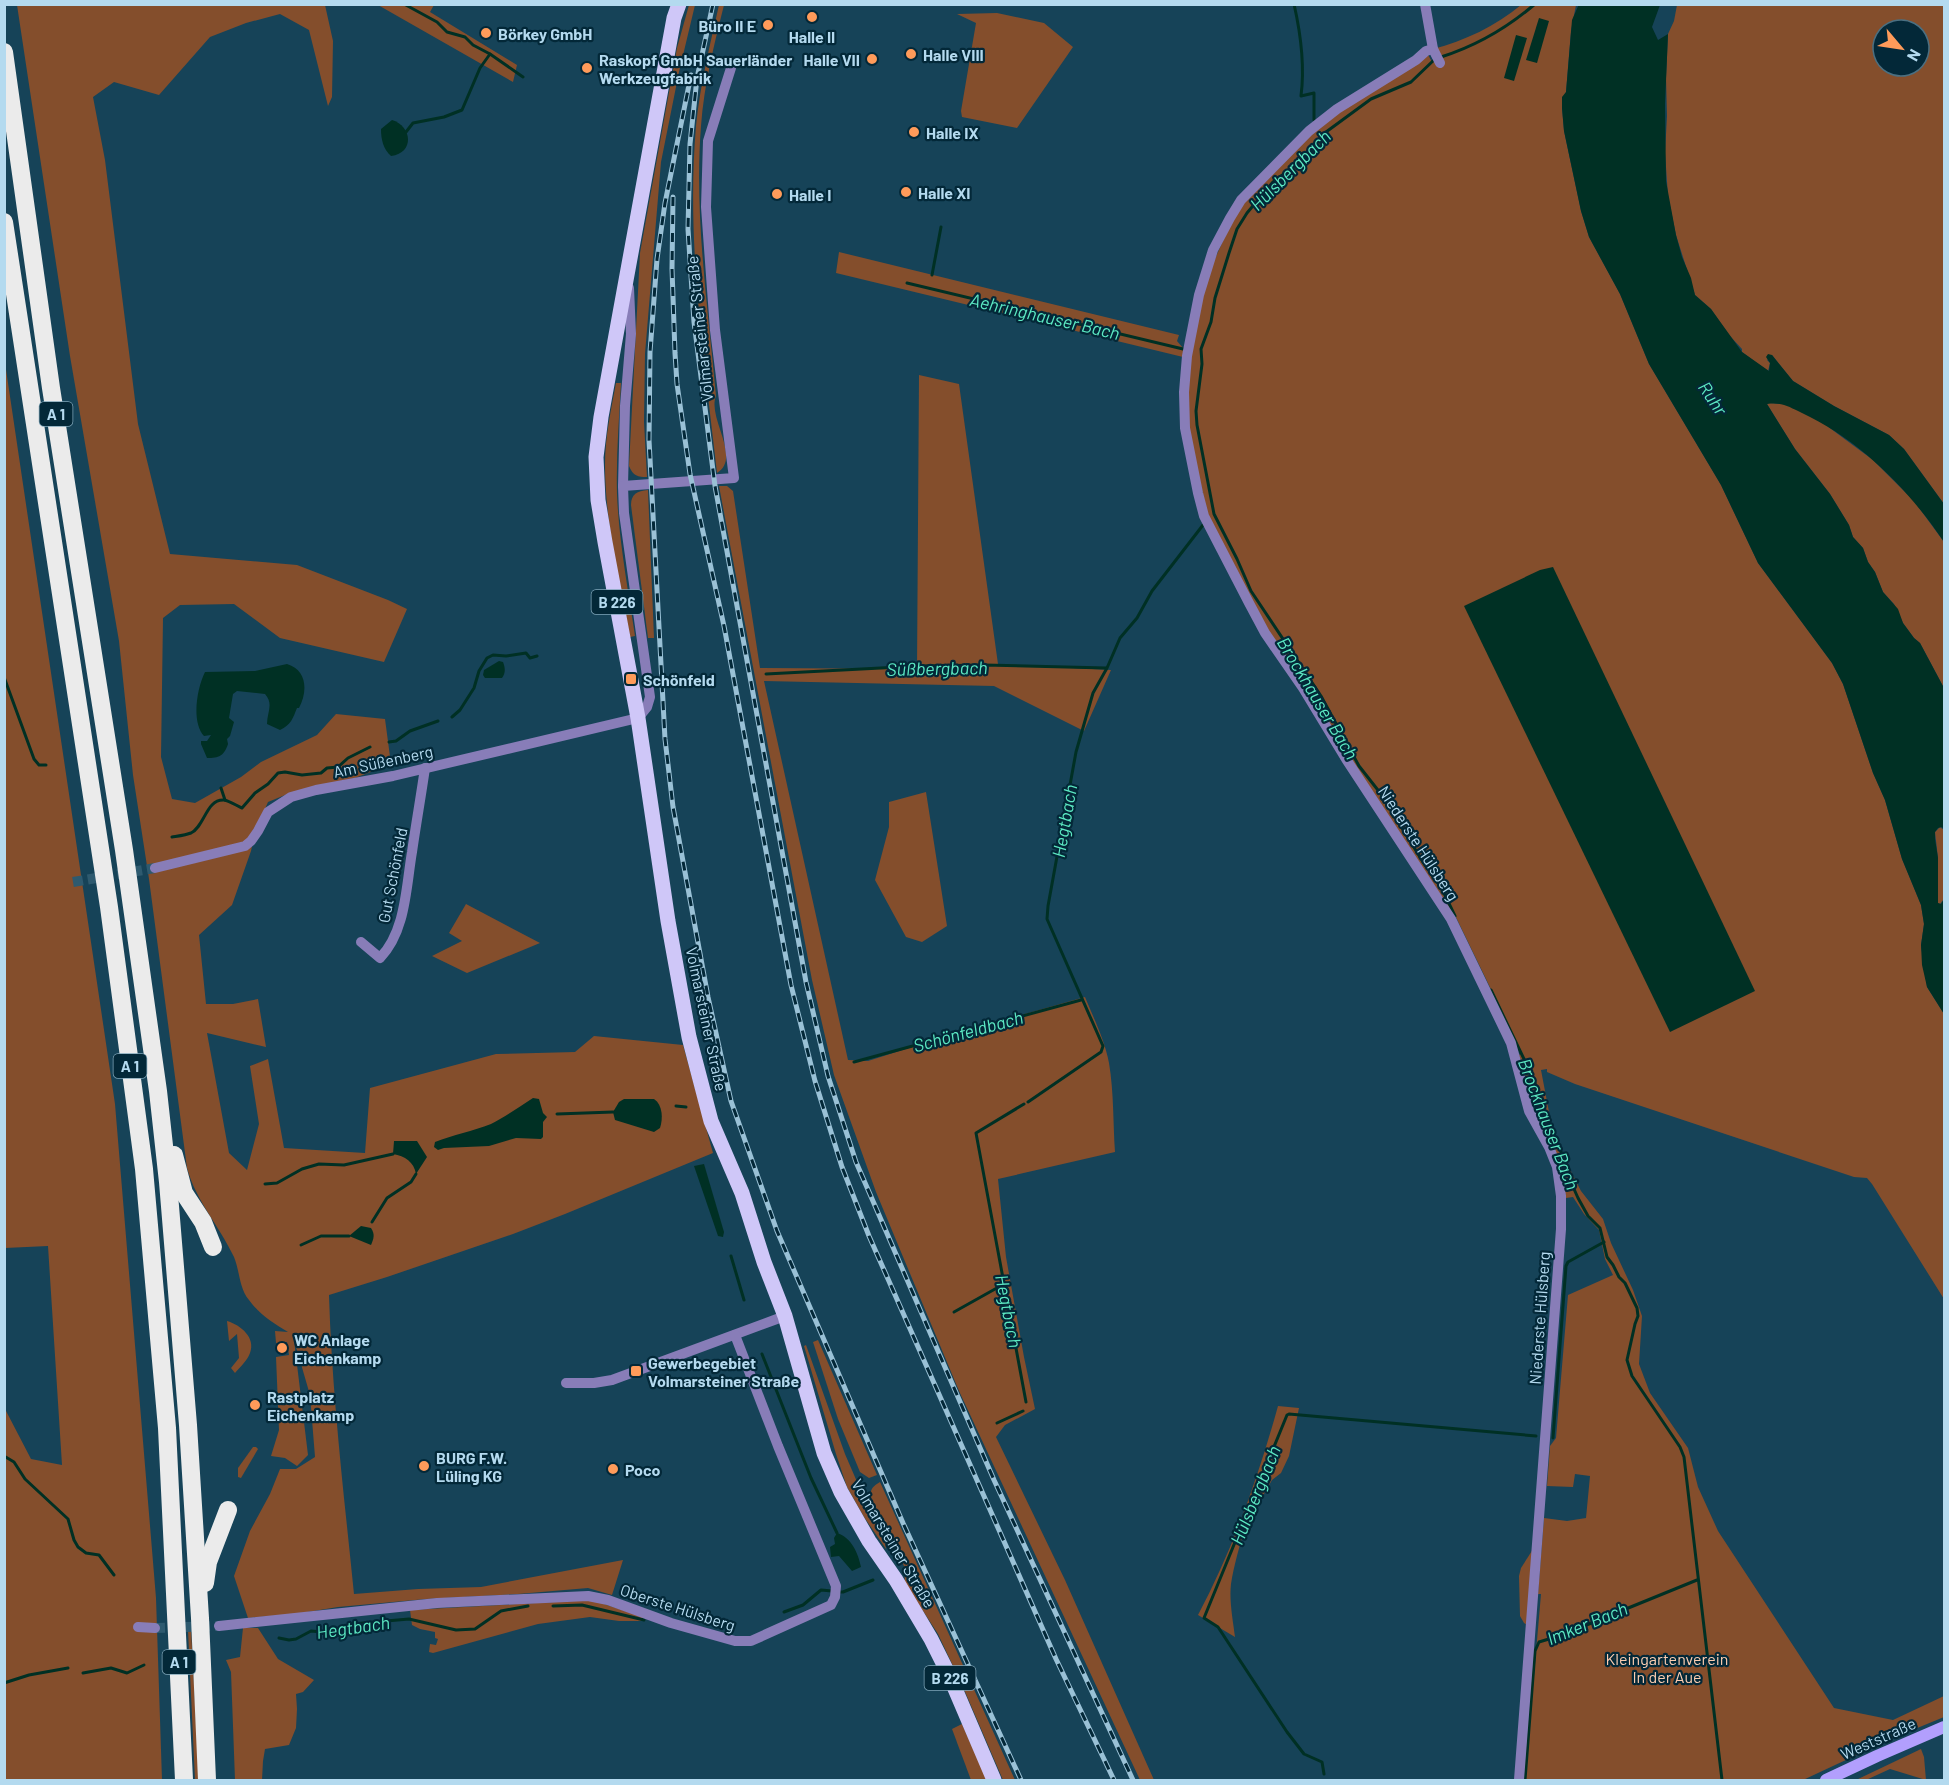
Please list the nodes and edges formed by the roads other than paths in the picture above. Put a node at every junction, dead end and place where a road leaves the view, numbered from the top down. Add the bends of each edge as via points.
1 (679, 4) edge
2 (1425, 4) edge
3 (1433, 49) junction
4 (4, 52) edge
5 (1440, 63) dead end
6 (731, 68) dead end
7 (4, 222) edge
8 (629, 269) junction
9 (623, 486) junction
10 (638, 718) junction
11 (425, 768) junction
12 (155, 868) tunnel mouth
13 (361, 942) dead end
14 (158, 1091) junction
15 (213, 1247) dead end
16 (785, 1316) junction
17 (735, 1335) junction
18 (566, 1383) dead end
19 (228, 1510) dead end
20 (200, 1618) junction
21 (219, 1626) tunnel mouth
22 (138, 1627) dead end
23 (155, 1628) tunnel mouth
24 (1944, 1727) edge
25 (184, 1780) edge
26 (207, 1780) edge
27 (994, 1780) edge
28 (1519, 1780) edge
29 (1826, 1780) edge

1 - 8 main road, Volmarsteiner Straße / B 226
2 - 3 street
3 - 5 street
3 - 28 street, Niederste Hülsberg via 1309,131 1241,200 1213,250 1199,294 1187,356 1184,411 1204,516 1265,633 1451,919 1511,1043 1529,1111 1559,1174 1561,1229
4 - 14 highway, A 1
6 - 9 street, Volmarsteiner Straße via 708,141 706,207 715,330 734,478
7 - 25 highway, A 1 via 144,1169 167,1428
8 - 9 street, Volmarsteiner Straße
8 - 10 main road, Volmarsteiner Straße / B 226 via 596,457 598,500
9 - 10 street, Volmarsteiner Straße via 650,697
10 - 11 street, Am Süßenberg
10 - 16 main road, Volmarsteiner Straße / B 226 via 689,1036 711,1121 742,1193
11 - 12 street, Am Süßenberg via 291,797 268,812 244,846
11 - 13 street, Gut Schönfeld via 397,932 380,958
14 - 15 highway via 184,1193 203,1222
14 - 20 highway, A 1 via 188,1413
16 - 17 street
16 - 27 main road, Volmarsteiner Straße / B 226 via 824,1453 841,1492 931,1639
17 - 18 street via 612,1380
17 - 21 street, Oberste Hülsberg via 836,1591 831,1605 751,1641 735,1641 588,1596 437,1603
19 - 20 highway via 208,1562
20 - 26 highway, A 1
22 - 23 street
24 - 29 street, Weststraße

